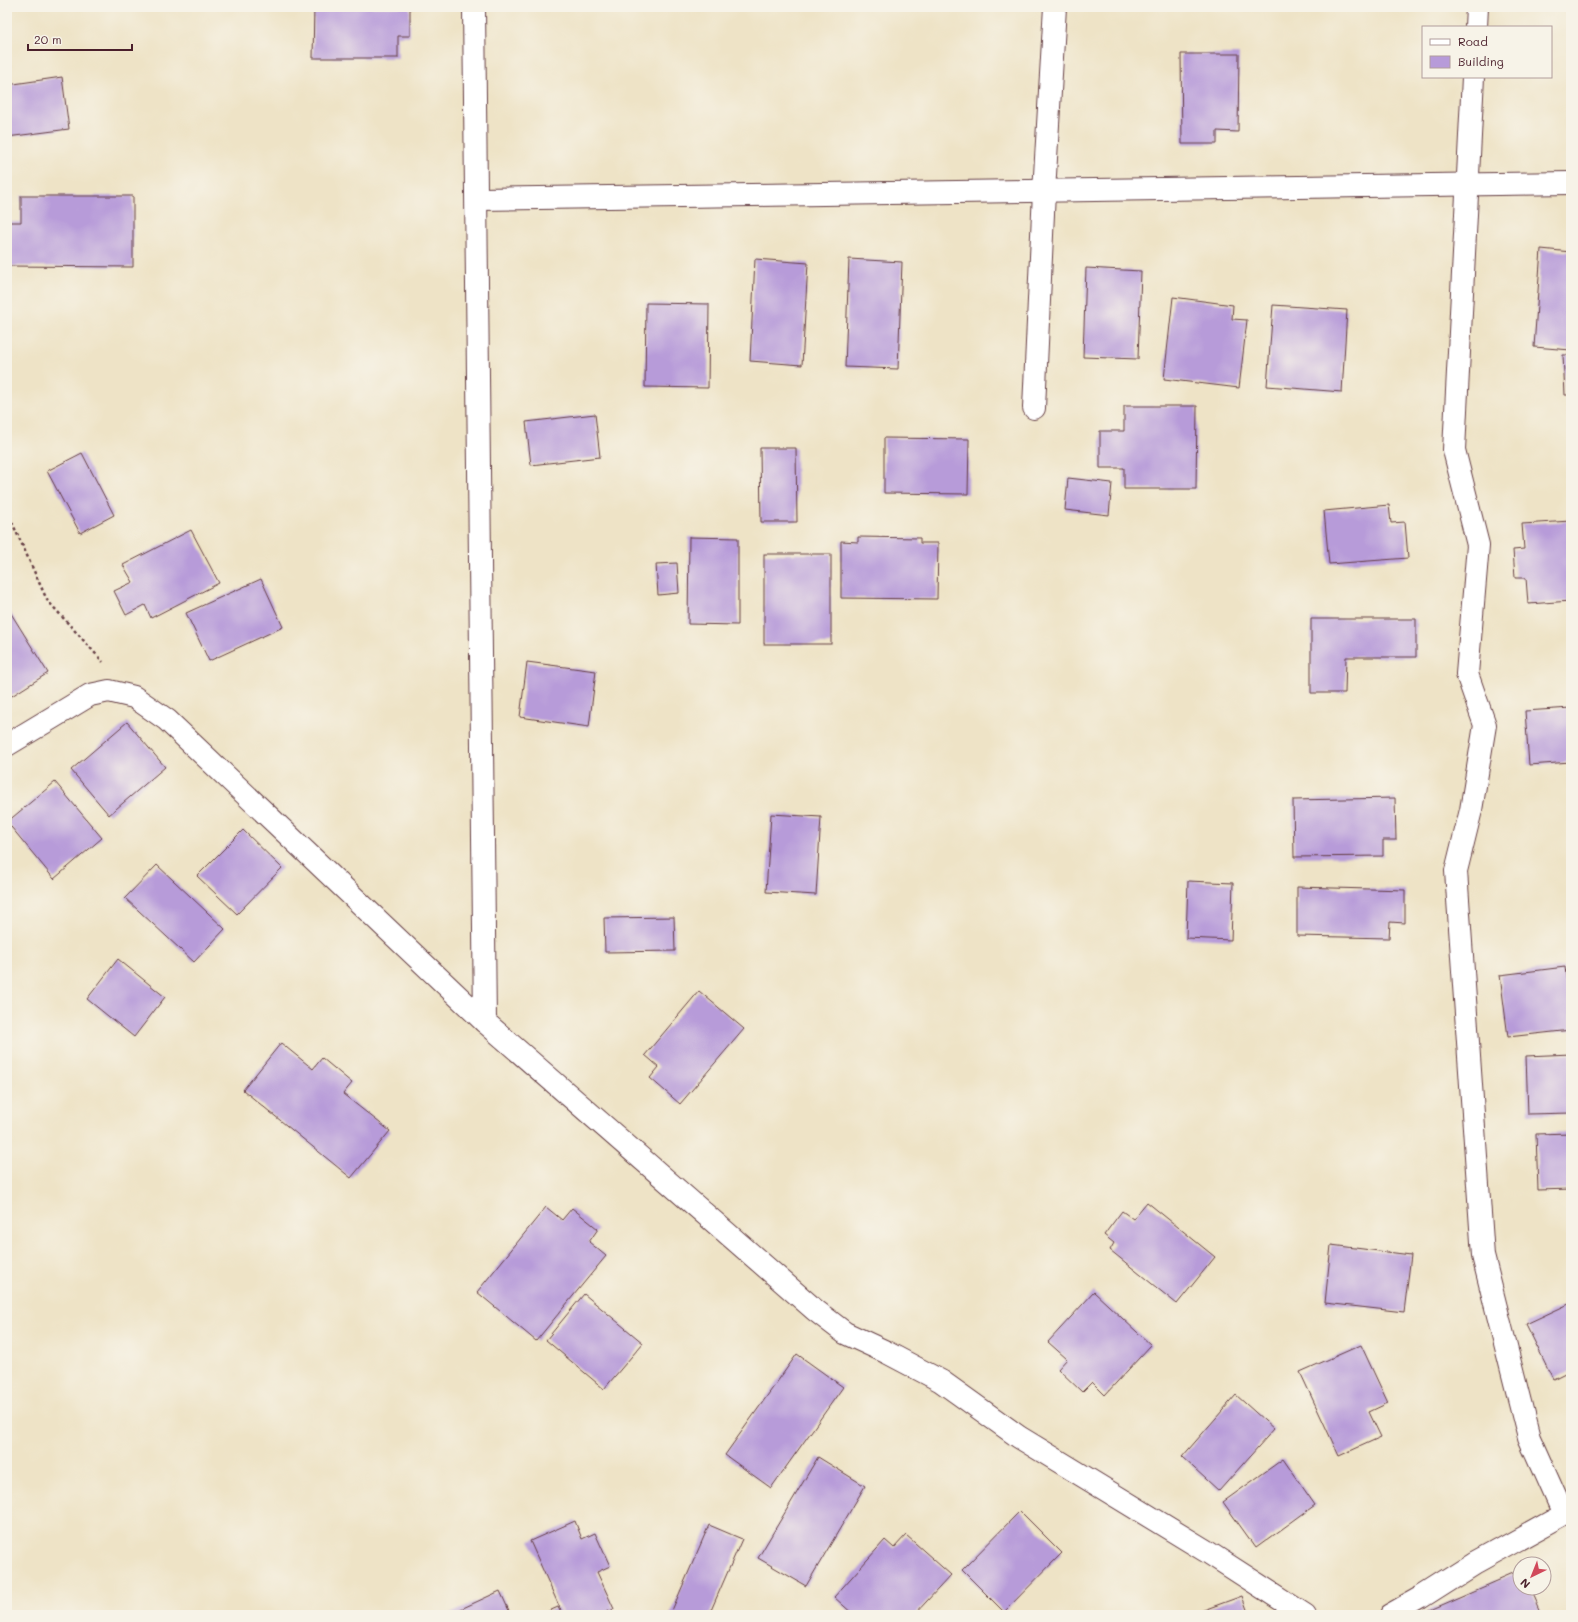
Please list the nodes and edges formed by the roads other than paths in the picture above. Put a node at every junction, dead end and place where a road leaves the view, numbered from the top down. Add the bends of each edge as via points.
1 (474, 7) edge
2 (1056, 7) edge
3 (1477, 7) edge
4 (1476, 26) edge
5 (1473, 78) edge
6 (1571, 183) edge
7 (1467, 184) junction
8 (1044, 192) junction
9 (477, 199) junction
10 (1034, 408) dead end
11 (7, 745) edge
12 (485, 1022) junction
13 (1567, 1512) edge
14 (1305, 1615) edge
15 (1390, 1615) edge

1 - 9 street
2 - 8 street
3 - 4 street
5 - 7 street
6 - 7 street
7 - 8 street
7 - 13 street via 1454,450 1478,545 1468,674 1485,725 1471,810 1456,871 1483,1248 1529,1438
8 - 9 street
8 - 10 street
9 - 12 street
11 - 12 street via 90,695 109,691 134,697 167,720
12 - 14 street via 815,1310 845,1333 941,1381 1019,1437 1206,1551
13 - 15 street via 1475,1563

